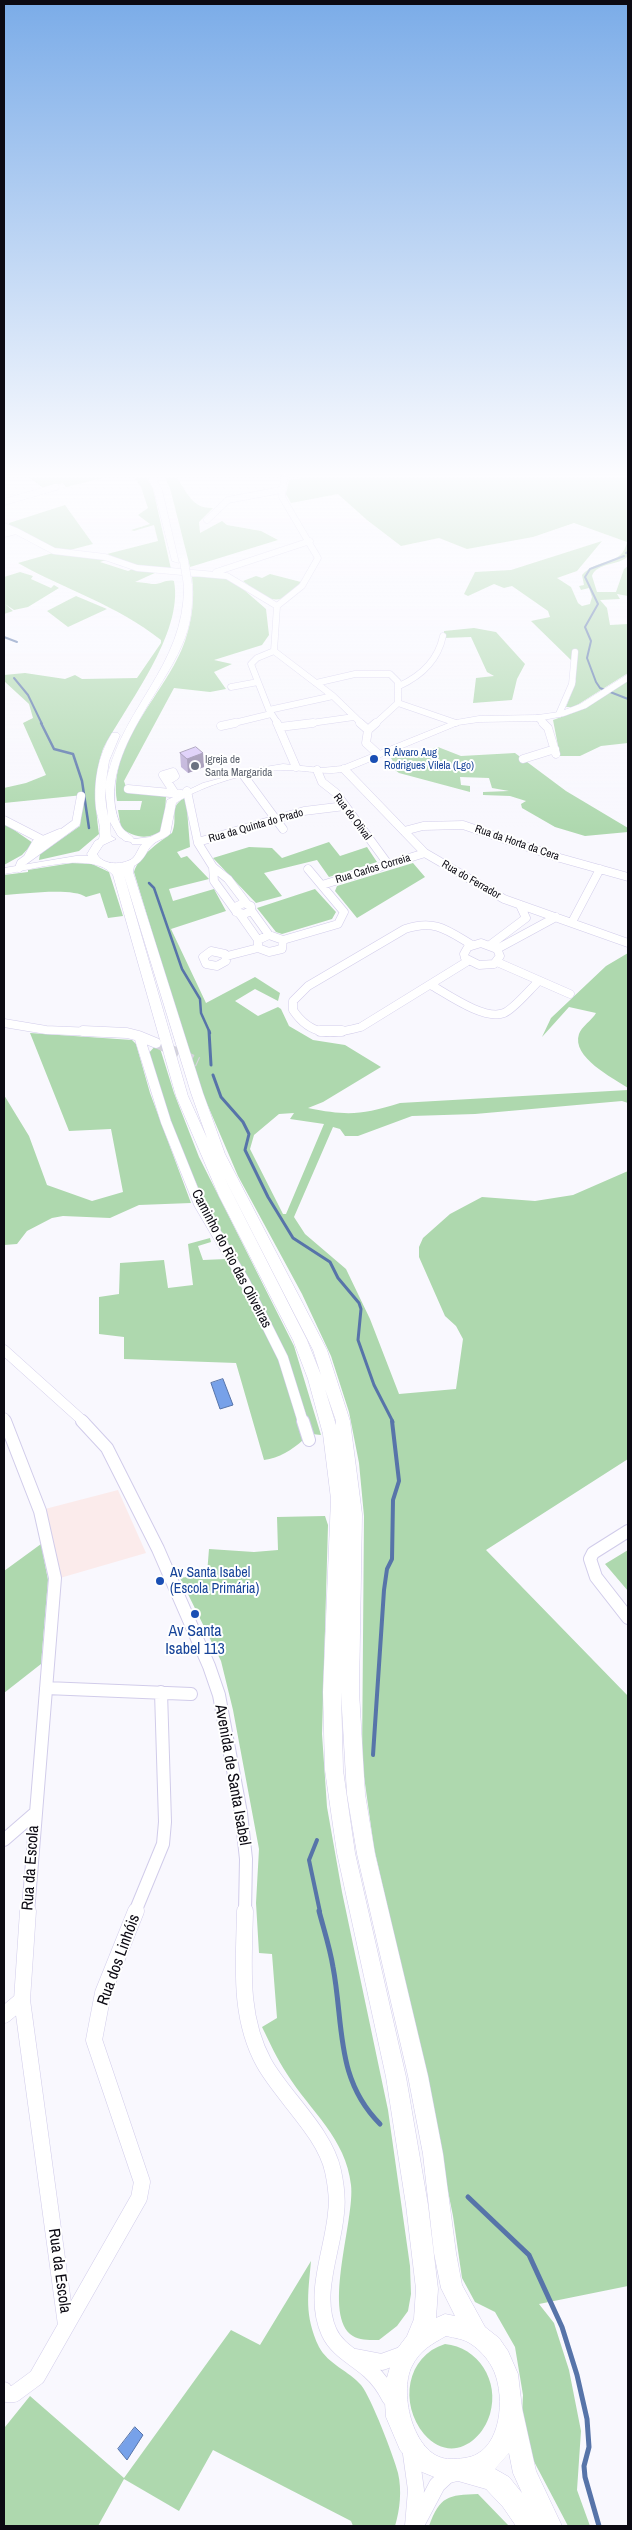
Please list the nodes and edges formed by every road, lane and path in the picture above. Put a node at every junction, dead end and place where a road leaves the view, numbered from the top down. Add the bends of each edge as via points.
1 (182, 596) edge
2 (185, 596) edge
3 (258, 596) edge
4 (289, 596) edge
5 (277, 606) junction
6 (443, 636) dead end
7 (274, 651) junction
8 (575, 652) dead end
9 (628, 677) edge
10 (258, 682) junction
11 (316, 683) junction
12 (399, 686) junction
13 (231, 687) dead end
14 (332, 696) junction
15 (398, 703) junction
16 (270, 712) junction
17 (559, 714) junction
18 (356, 718) junction
19 (383, 718) junction
20 (538, 718) junction
21 (456, 723) junction
22 (221, 726) dead end
23 (280, 727) junction
24 (368, 730) junction
25 (378, 754) junction
26 (523, 759) dead end
27 (296, 768) junction
28 (344, 769) junction
29 (317, 770) junction
30 (244, 776) junction
31 (167, 781) dead end
32 (128, 789) dead end
33 (181, 792) junction
34 (81, 796) dead end
35 (345, 806) junction
36 (276, 819) junction
37 (4, 820) edge
38 (283, 829) dead end
39 (68, 830) junction
40 (404, 830) junction
41 (41, 839) junction
42 (104, 841) junction
43 (198, 842) junction
44 (136, 843) junction
45 (425, 853) junction
46 (94, 855) junction
47 (28, 858) junction
48 (388, 864) junction
49 (121, 866) junction
50 (213, 867) junction
51 (19, 868) junction
52 (308, 869) dead end
53 (600, 869) junction
54 (4, 871) edge
55 (628, 877) edge
56 (225, 878) junction
57 (214, 880) junction
58 (322, 885) junction
59 (520, 905) junction
60 (249, 907) junction
61 (538, 911) junction
62 (237, 912) junction
63 (556, 917) junction
64 (526, 918) junction
65 (572, 922) junction
66 (544, 923) junction
67 (269, 935) junction
68 (283, 940) junction
69 (628, 942) edge
70 (258, 944) junction
71 (472, 945) junction
72 (494, 947) junction
73 (227, 956) dead end
74 (468, 961) junction
75 (497, 962) junction
76 (539, 981) junction
77 (431, 986) junction
78 (570, 994) dead end
79 (4, 1023) edge
80 (139, 1036) junction
81 (156, 1043) tunnel mouth
82 (4, 1350) edge
83 (5, 1428) edge
84 (309, 1440) dead end
85 (628, 1531) edge
86 (628, 1618) edge
87 (46, 1688) junction
88 (161, 1692) junction
89 (192, 1694) dead end
90 (34, 1814) junction
91 (4, 1840) edge
92 (22, 2000) junction
93 (4, 2015) edge
94 (66, 2325) junction
95 (476, 2333) junction
96 (411, 2346) junction
97 (348, 2355) junction
98 (4, 2390) edge
99 (396, 2408) junction
100 (512, 2410) junction
101 (407, 2441) junction
102 (458, 2472) junction
103 (530, 2517) edge
104 (414, 2526) edge
105 (550, 2526) edge
106 (554, 2526) edge

1 - 42 main road via 167,648 106,756 100,793 106,827
2 - 44 main road via 187,614 178,645 125,734 114,765 111,807 117,830
3 - 5 street
4 - 5 street
5 - 7 street
6 - 12 street via 426,669
7 - 10 street via 251,664
7 - 11 street
8 - 17 street via 571,661 572,685
9 - 17 main road via 583,706
10 - 13 street
10 - 16 street
11 - 12 street via 355,674 381,673 395,675
11 - 14 street
12 - 15 street
14 - 16 street
14 - 18 street
15 - 19 street
15 - 21 street
16 - 22 street
16 - 23 street
17 - 20 main road
18 - 19 street via 371,722
18 - 23 street
18 - 24 street
19 - 24 street
20 - 21 main road via 484,718
20 - 26 street via 548,728 556,752
21 - 25 main road
23 - 27 street
24 - 25 street via 366,743
25 - 28 main road
27 - 29 main road
27 - 30 main road via 276,768
28 - 29 main road
28 - 40 street, Rua do Ferrador
29 - 35 street, Rua do Olival via 322,782
30 - 33 main road
30 - 36 street
31 - 33 street
32 - 33 street
33 - 43 street
33 - 44 main road via 169,806 166,832 152,840
34 - 39 street via 79,817
35 - 36 street, Rua da Quinta do Prado via 304,811
35 - 48 street, Rua do Olival
36 - 38 street
36 - 43 street, Rua da Quinta do Prado
37 - 41 street
39 - 41 street
39 - 47 street
40 - 45 street, Rua do Ferrador
40 - 53 street, Rua da Horta da Cera via 463,825
41 - 47 street via 30,849
42 - 44 main road
42 - 46 main road
43 - 50 street
44 - 49 main road via 140,858
45 - 48 street, Rua Carlos Correia
45 - 59 street, Rua do Ferrador via 492,894
46 - 49 main road
46 - 51 main road
47 - 51 street
48 - 58 street, Rua Carlos Correia
49 - 95 main road via 128,872 219,1154 320,1350 344,1421 354,1514 350,1692 356,1794 366,1854 420,2086 452,2288
49 - 96 main road via 118,874 182,1096 226,1196 300,1340 331,1434 339,1499 332,1692 334,1770 346,1853 396,2077 418,2215 427,2305
50 - 56 street
50 - 57 street
51 - 54 main road
52 - 58 street
53 - 55 street, Rua da Horta da Cera
53 - 65 street
56 - 57 street
56 - 60 street
57 - 62 street
58 - 68 street via 344,912 342,920 338,924
59 - 61 street, Rua do Ferrador
59 - 64 street
60 - 62 street via 237,905
60 - 67 street
61 - 63 street, Rua do Ferrador
61 - 64 street
61 - 66 street
62 - 70 street
63 - 65 street, Rua do Ferrador
63 - 66 street
64 - 72 street
65 - 69 street, Rua do Ferrador
66 - 72 street
67 - 68 street
67 - 70 street
68 - 70 street via 284,946 278,951 264,952
70 - 73 street
71 - 72 street
71 - 74 street via 464,954
71 - 77 street via 432,923 420,923 308,986 293,1001 292,1010 306,1027 320,1033 335,1034 361,1027
72 - 75 street via 500,956
74 - 75 street via 483,966
74 - 77 street
75 - 76 street
76 - 77 street via 504,1013 496,1015 485,1013
76 - 78 street
79 - 80 street via 46,1030
80 - 81 street
80 - 84 street, Caminho do Rio das Oliveiras via 166,1122 199,1204 245,1282 283,1358
82 - 97 street, Avenida de Santa Isabel via 86,1424 107,1448 158,1550 219,1695 242,1813 246,1860 246,2015 265,2064 322,2145 334,2168 338,2206 324,2285 324,2308 335,2344
83 - 87 street, Rua da Escola via 40,1512 55,1578
85 - 86 street via 593,1553 590,1564 593,1574
87 - 88 street
87 - 90 street, Rua da Escola
88 - 89 street
88 - 94 street, Rua dos Linhóis via 163,1844 104,1993 94,2040 142,2182 139,2198
90 - 91 street
90 - 92 street, Rua da Escola
92 - 93 street
92 - 94 street, Rua da Escola
94 - 98 street, Rua dos Linhóis via 36,2377 14,2394 6,2394
95 - 96 main road via 461,2326 445,2325 430,2329
95 - 100 main road via 491,2346 503,2364 510,2386
96 - 97 street via 382,2362
96 - 99 main road via 398,2371
97 - 99 street, Avenida de Santa Isabel via 370,2371
99 - 101 main road
100 - 102 main road via 507,2432 497,2452 482,2465
100 - 103 main road
101 - 102 main road via 426,2463
101 - 104 street via 416,2476
102 - 103 main road via 489,2478
102 - 104 street via 434,2491
103 - 105 main road
103 - 106 street

